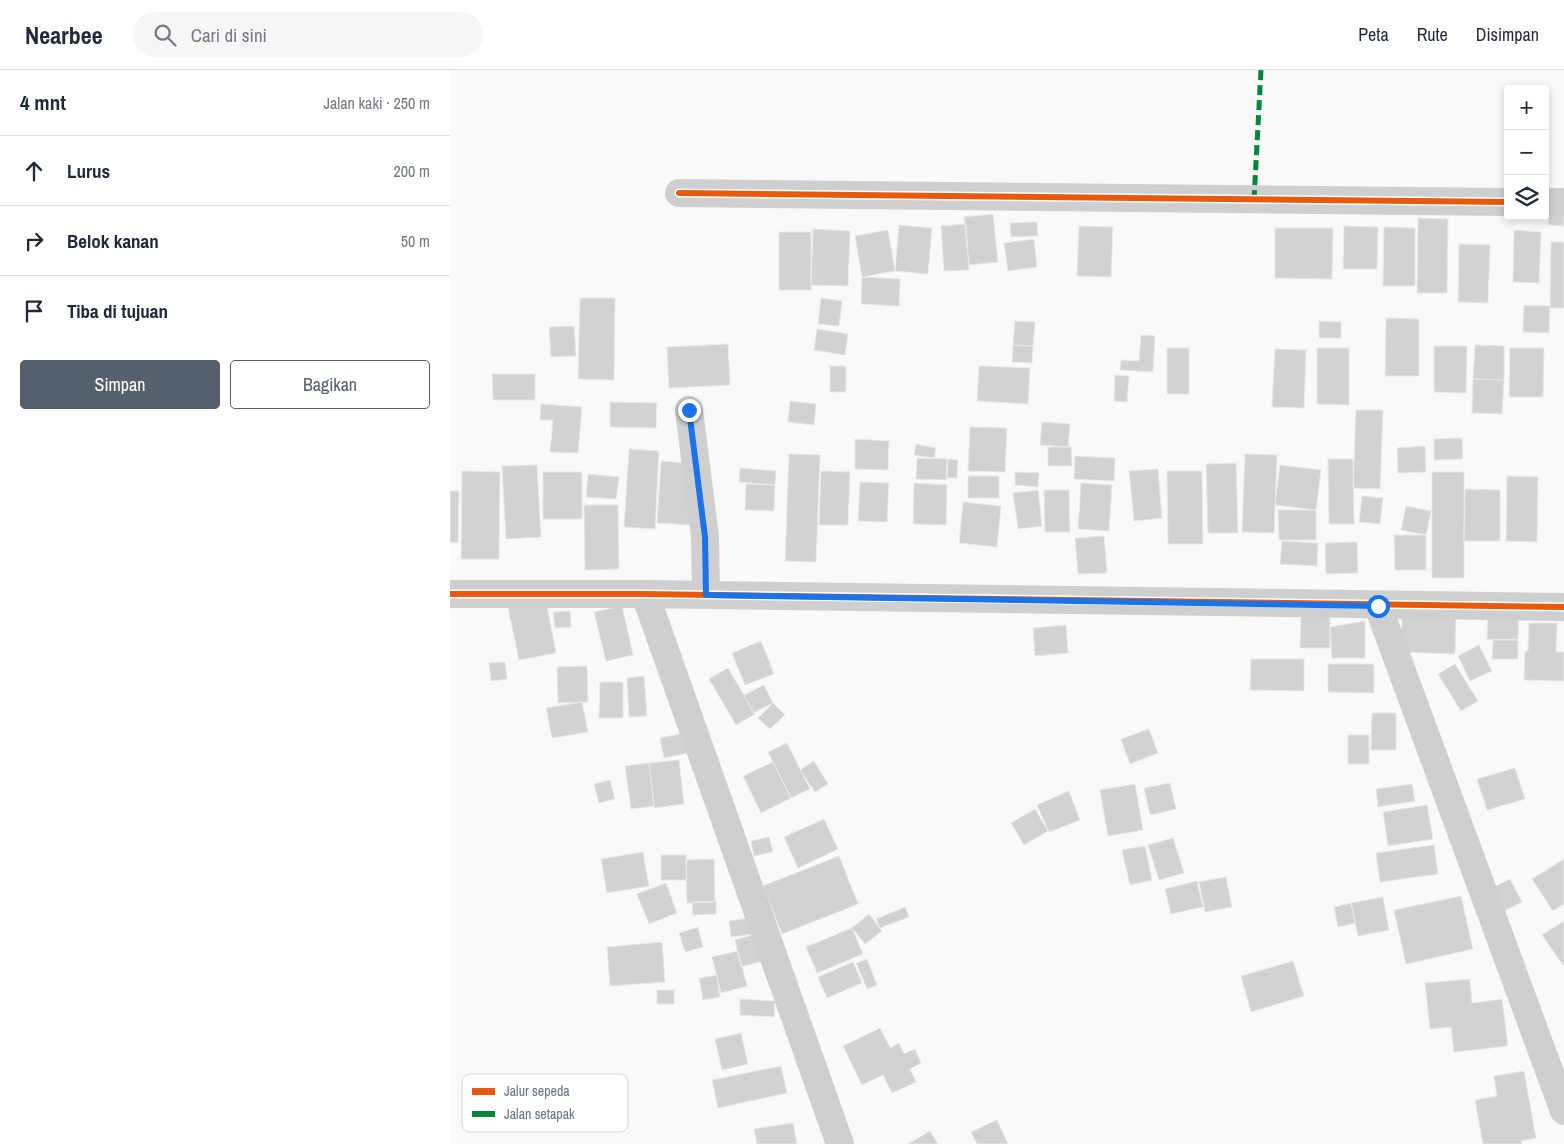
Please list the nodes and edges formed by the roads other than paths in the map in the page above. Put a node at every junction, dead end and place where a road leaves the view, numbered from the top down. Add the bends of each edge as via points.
1 (679, 193) dead end
2 (1504, 202) edge
3 (1549, 202) edge
4 (1564, 202) edge
5 (689, 410) dead end
6 (450, 594) edge
7 (645, 594) junction
8 (706, 595) junction
9 (1378, 606) junction
10 (1564, 607) edge
11 (1564, 1110) edge
12 (840, 1144) edge

1 - 2 street
3 - 4 street
5 - 8 street via 705,537
6 - 7 street
7 - 8 street
7 - 12 street
8 - 9 street
9 - 10 street
9 - 11 street

